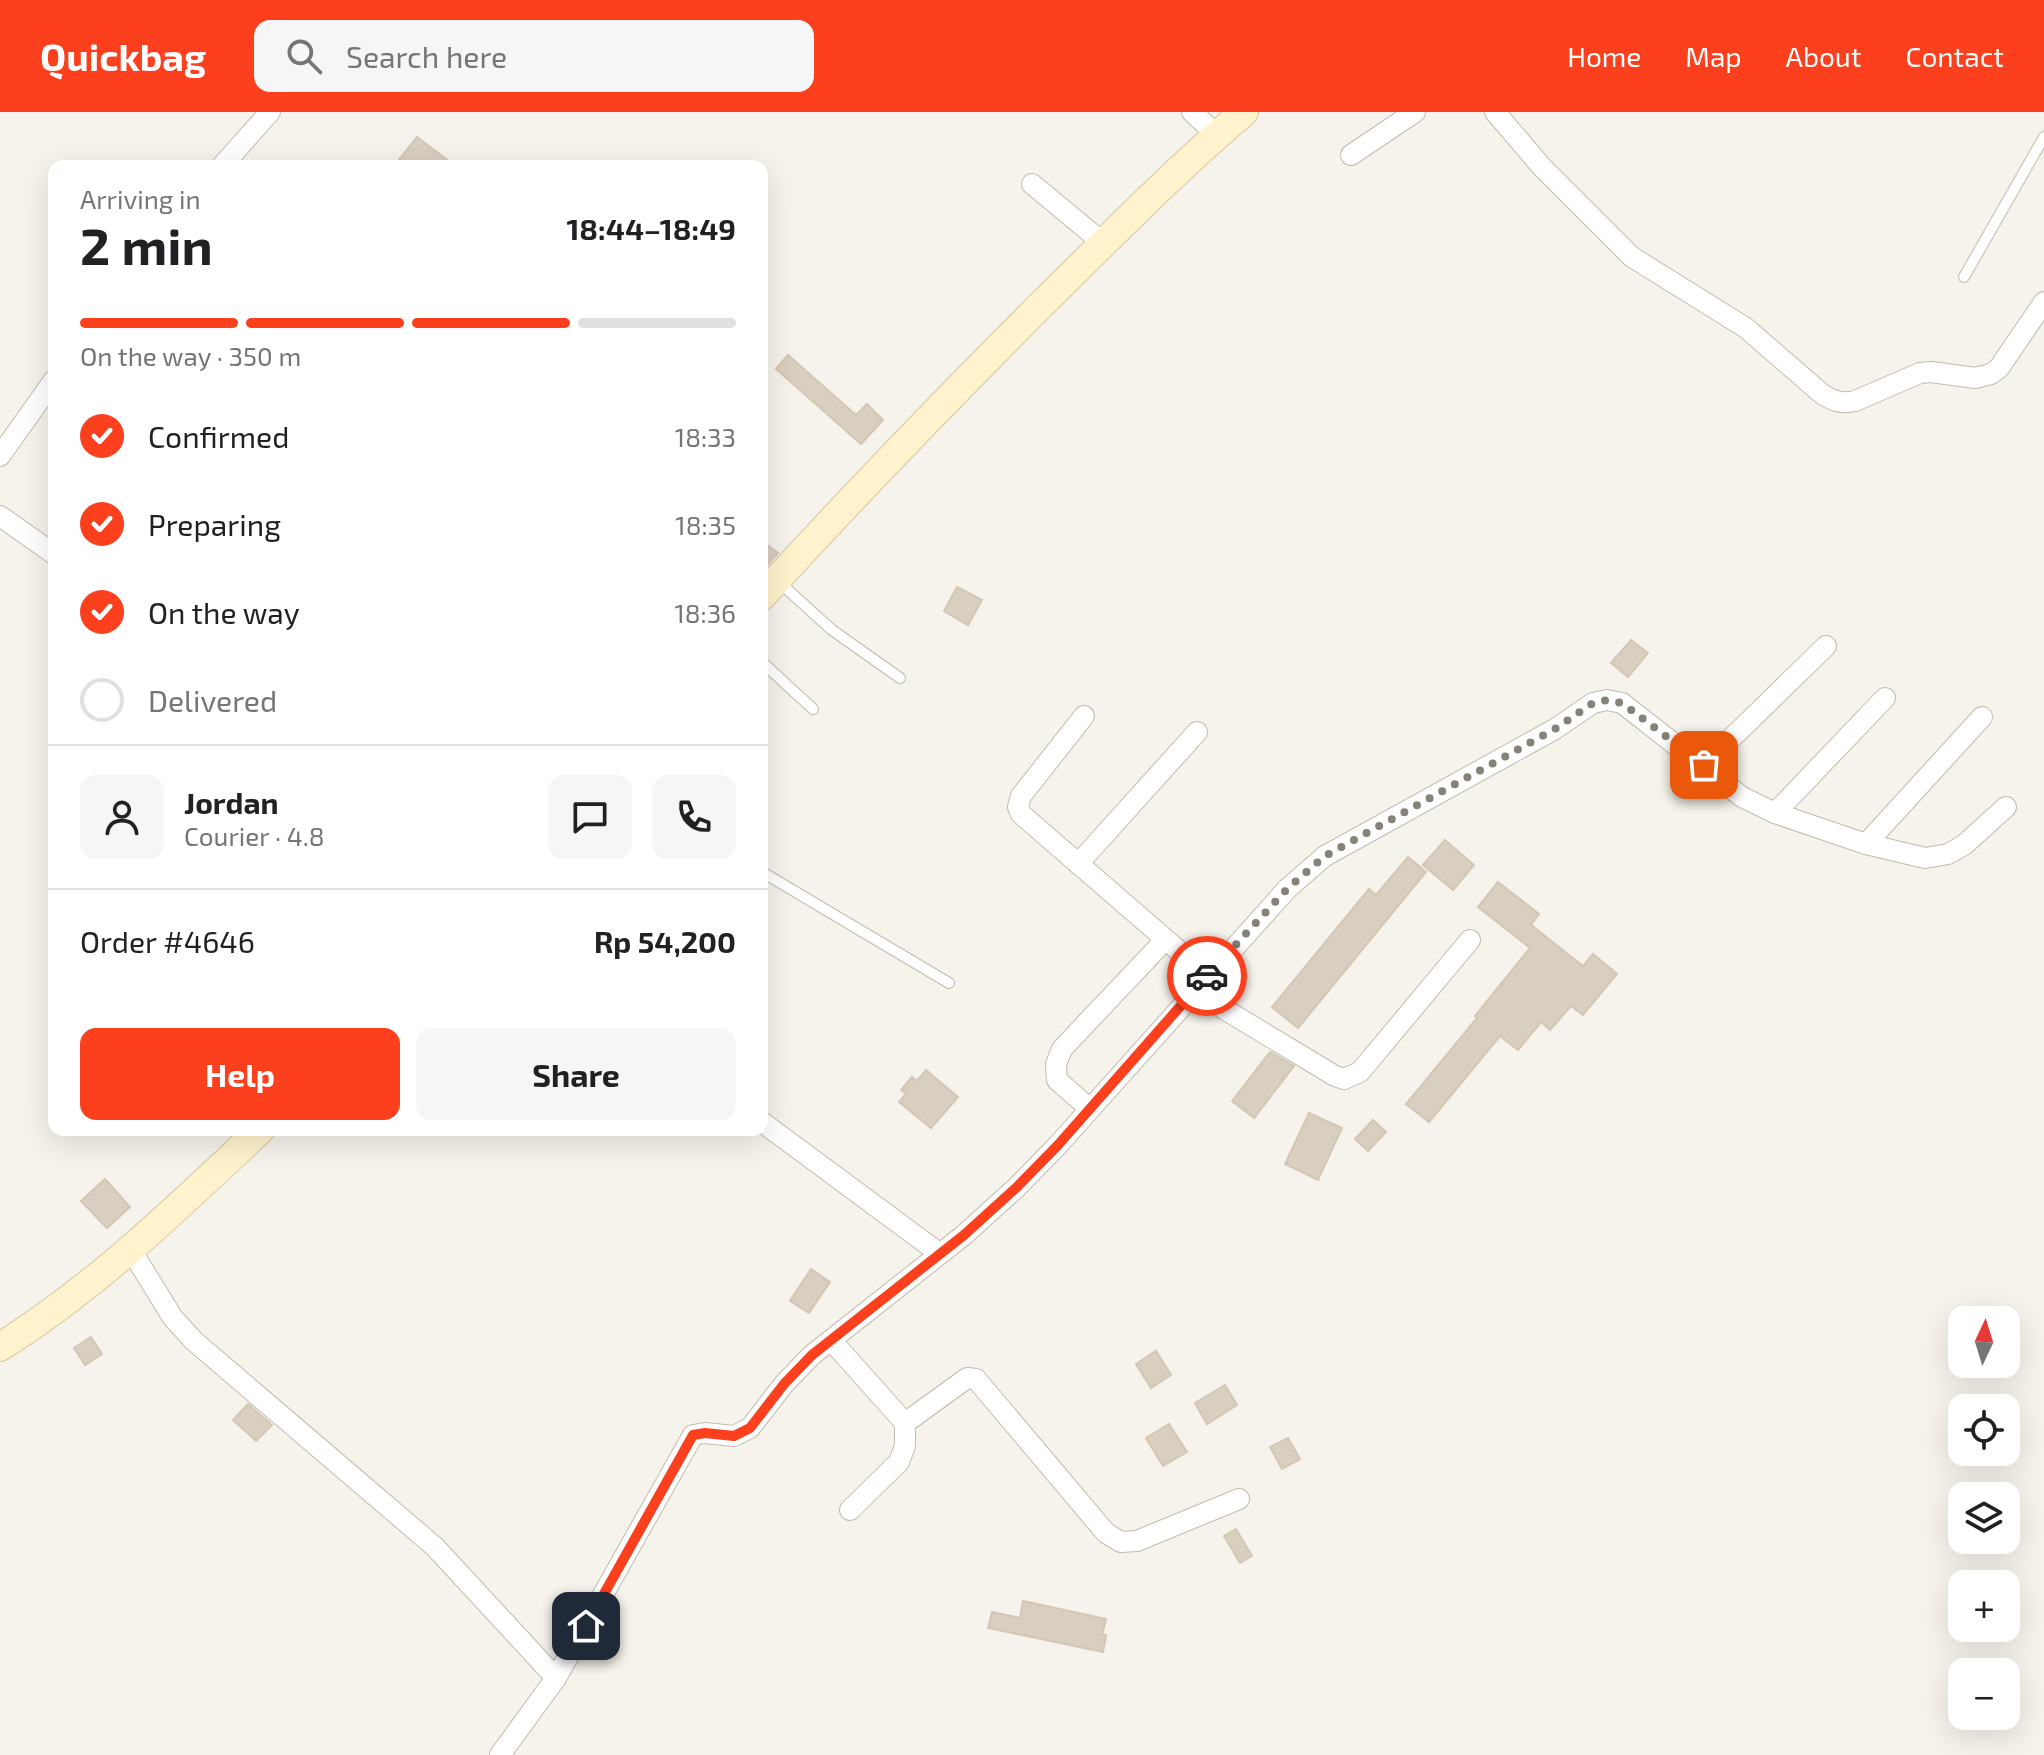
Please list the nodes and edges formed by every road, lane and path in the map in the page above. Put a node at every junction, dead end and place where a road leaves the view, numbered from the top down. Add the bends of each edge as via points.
1 (270, 112) edge
2 (1192, 112) edge
3 (1244, 112) edge
4 (1415, 112) edge
5 (1495, 112) edge
6 (1217, 135) junction
7 (2044, 137) edge
8 (1351, 155) dead end
9 (227, 160) edge
10 (1032, 184) dead end
11 (1103, 243) junction
12 (1964, 277) dead end
13 (2044, 302) edge
14 (48, 388) edge
15 (0, 456) edge
16 (0, 516) edge
17 (48, 550) edge
18 (770, 588) edge
19 (1826, 646) dead end
20 (768, 668) edge
21 (900, 678) dead end
22 (1885, 698) dead end
23 (813, 709) dead end
24 (1084, 716) dead end
25 (1982, 717) dead end
26 (1197, 732) dead end
27 (1704, 765) junction
28 (2006, 807) dead end
29 (1775, 813) junction
30 (1866, 844) junction
31 (1078, 864) junction
32 (768, 876) edge
33 (1165, 940) junction
34 (1470, 940) dead end
35 (949, 983) dead end
36 (1201, 983) junction
37 (1090, 1109) junction
38 (768, 1126) edge
39 (254, 1136) edge
40 (131, 1250) junction
41 (939, 1253) junction
42 (831, 1340) junction
43 (0, 1347) edge
44 (905, 1423) junction
45 (1239, 1499) dead end
46 (850, 1510) dead end
47 (556, 1678) junction
48 (500, 1755) edge

1 - 9 street
2 - 6 street
3 - 6 main road
4 - 8 street
5 - 13 street via 1632,257 1746,328 1834,401 1855,401 1920,373 1985,377 1999,368
6 - 11 main road
7 - 12 lane
10 - 11 street
11 - 18 main road via 886,461
14 - 15 street
16 - 17 street
18 - 21 lane
19 - 27 street
20 - 23 lane
22 - 29 street
24 - 31 street via 1021,796 1018,807
25 - 30 street
26 - 31 street
27 - 29 street via 1742,797
27 - 36 street via 1622,703 1593,703 1325,856 1288,888
28 - 30 street via 1948,854 1925,858
29 - 30 street
31 - 33 street
32 - 35 lane
33 - 36 street
33 - 37 street via 1062,1049 1057,1080
34 - 36 street via 1360,1072 1344,1079
36 - 37 street
37 - 41 street via 1017,1187
38 - 41 street
39 - 40 main road
40 - 43 main road via 50,1316
40 - 47 street via 173,1318 194,1341 445,1557
41 - 42 street
42 - 44 street
42 - 47 street via 800,1366 750,1428 727,1436 693,1435
44 - 45 street via 967,1378 976,1379 1106,1533 1121,1542 1137,1541
44 - 46 street via 899,1462
47 - 48 street

